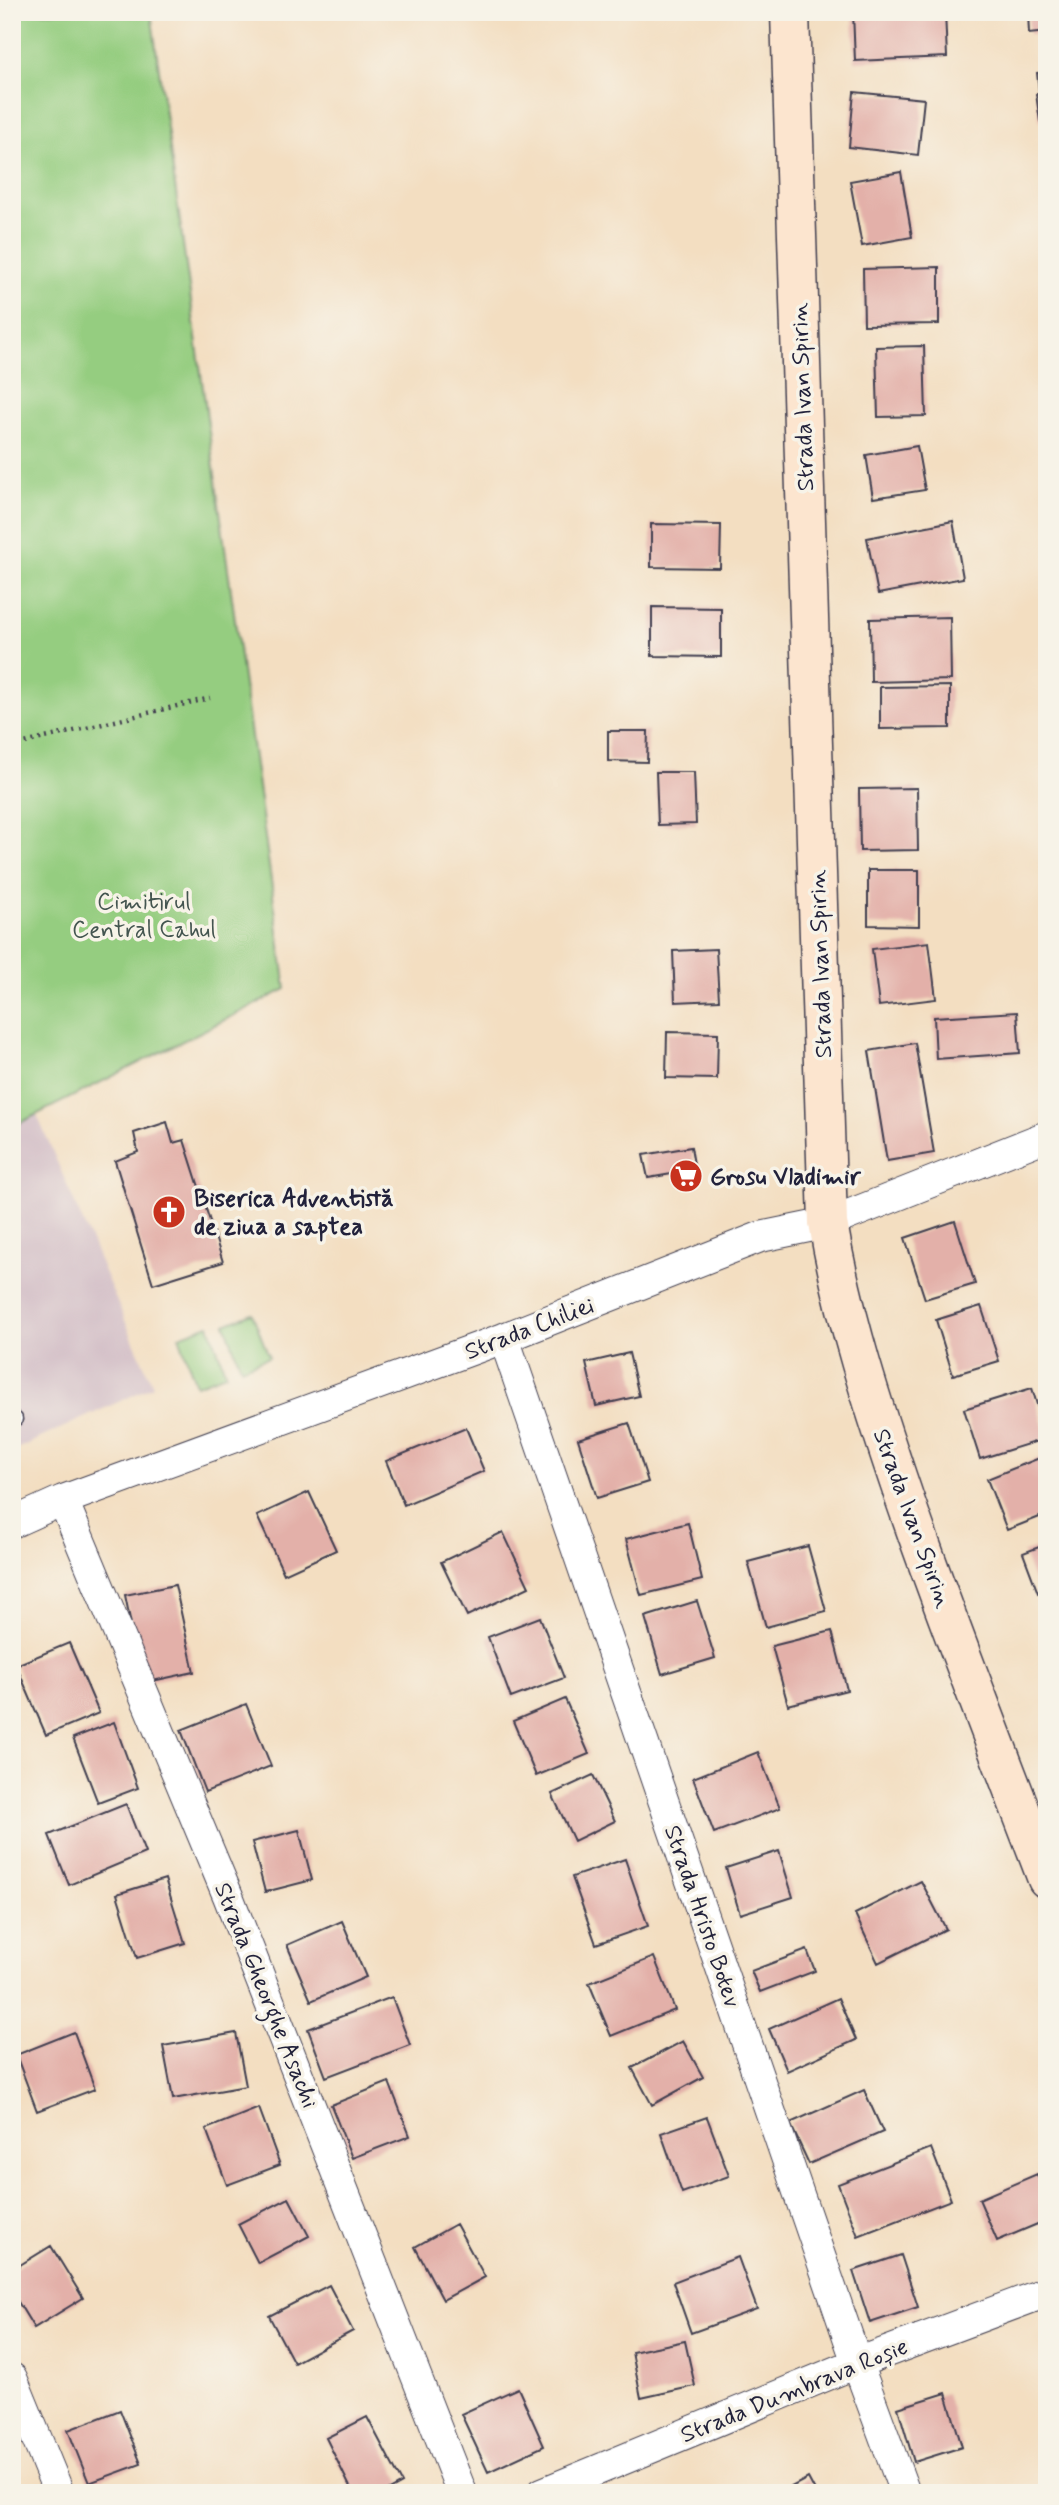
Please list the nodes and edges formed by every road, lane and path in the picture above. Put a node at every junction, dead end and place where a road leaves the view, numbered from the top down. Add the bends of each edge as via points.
1 (790, 12) edge
2 (210, 698) dead end
3 (12, 746) edge
4 (1047, 1136) edge
5 (828, 1223) junction
6 (504, 1338) junction
7 (63, 1500) junction
8 (12, 1523) edge
9 (1047, 1879) edge
10 (1047, 2292) edge
11 (857, 2363) junction
12 (12, 2378) edge
13 (59, 2493) edge
14 (462, 2493) edge
15 (542, 2493) edge
16 (905, 2493) edge

1 - 5 street, Strada Ivan Spirin
2 - 3 path
4 - 5 street, Strada Chiliei
5 - 6 street, Strada Chiliei via 760,1237
5 - 9 street, Strada Ivan Spirin via 864,1381 923,1552
6 - 7 street, Strada Chiliei
6 - 11 street, Strada Hristo Botev
7 - 8 street, Strada Chiliei
7 - 14 street, Strada Gheorghe Asachi via 228,1896
10 - 11 street, Strada Dumbrava Roșie
11 - 15 street, Strada Dumbrava Roșie
11 - 16 street, Strada Hristo Botev
12 - 13 street

